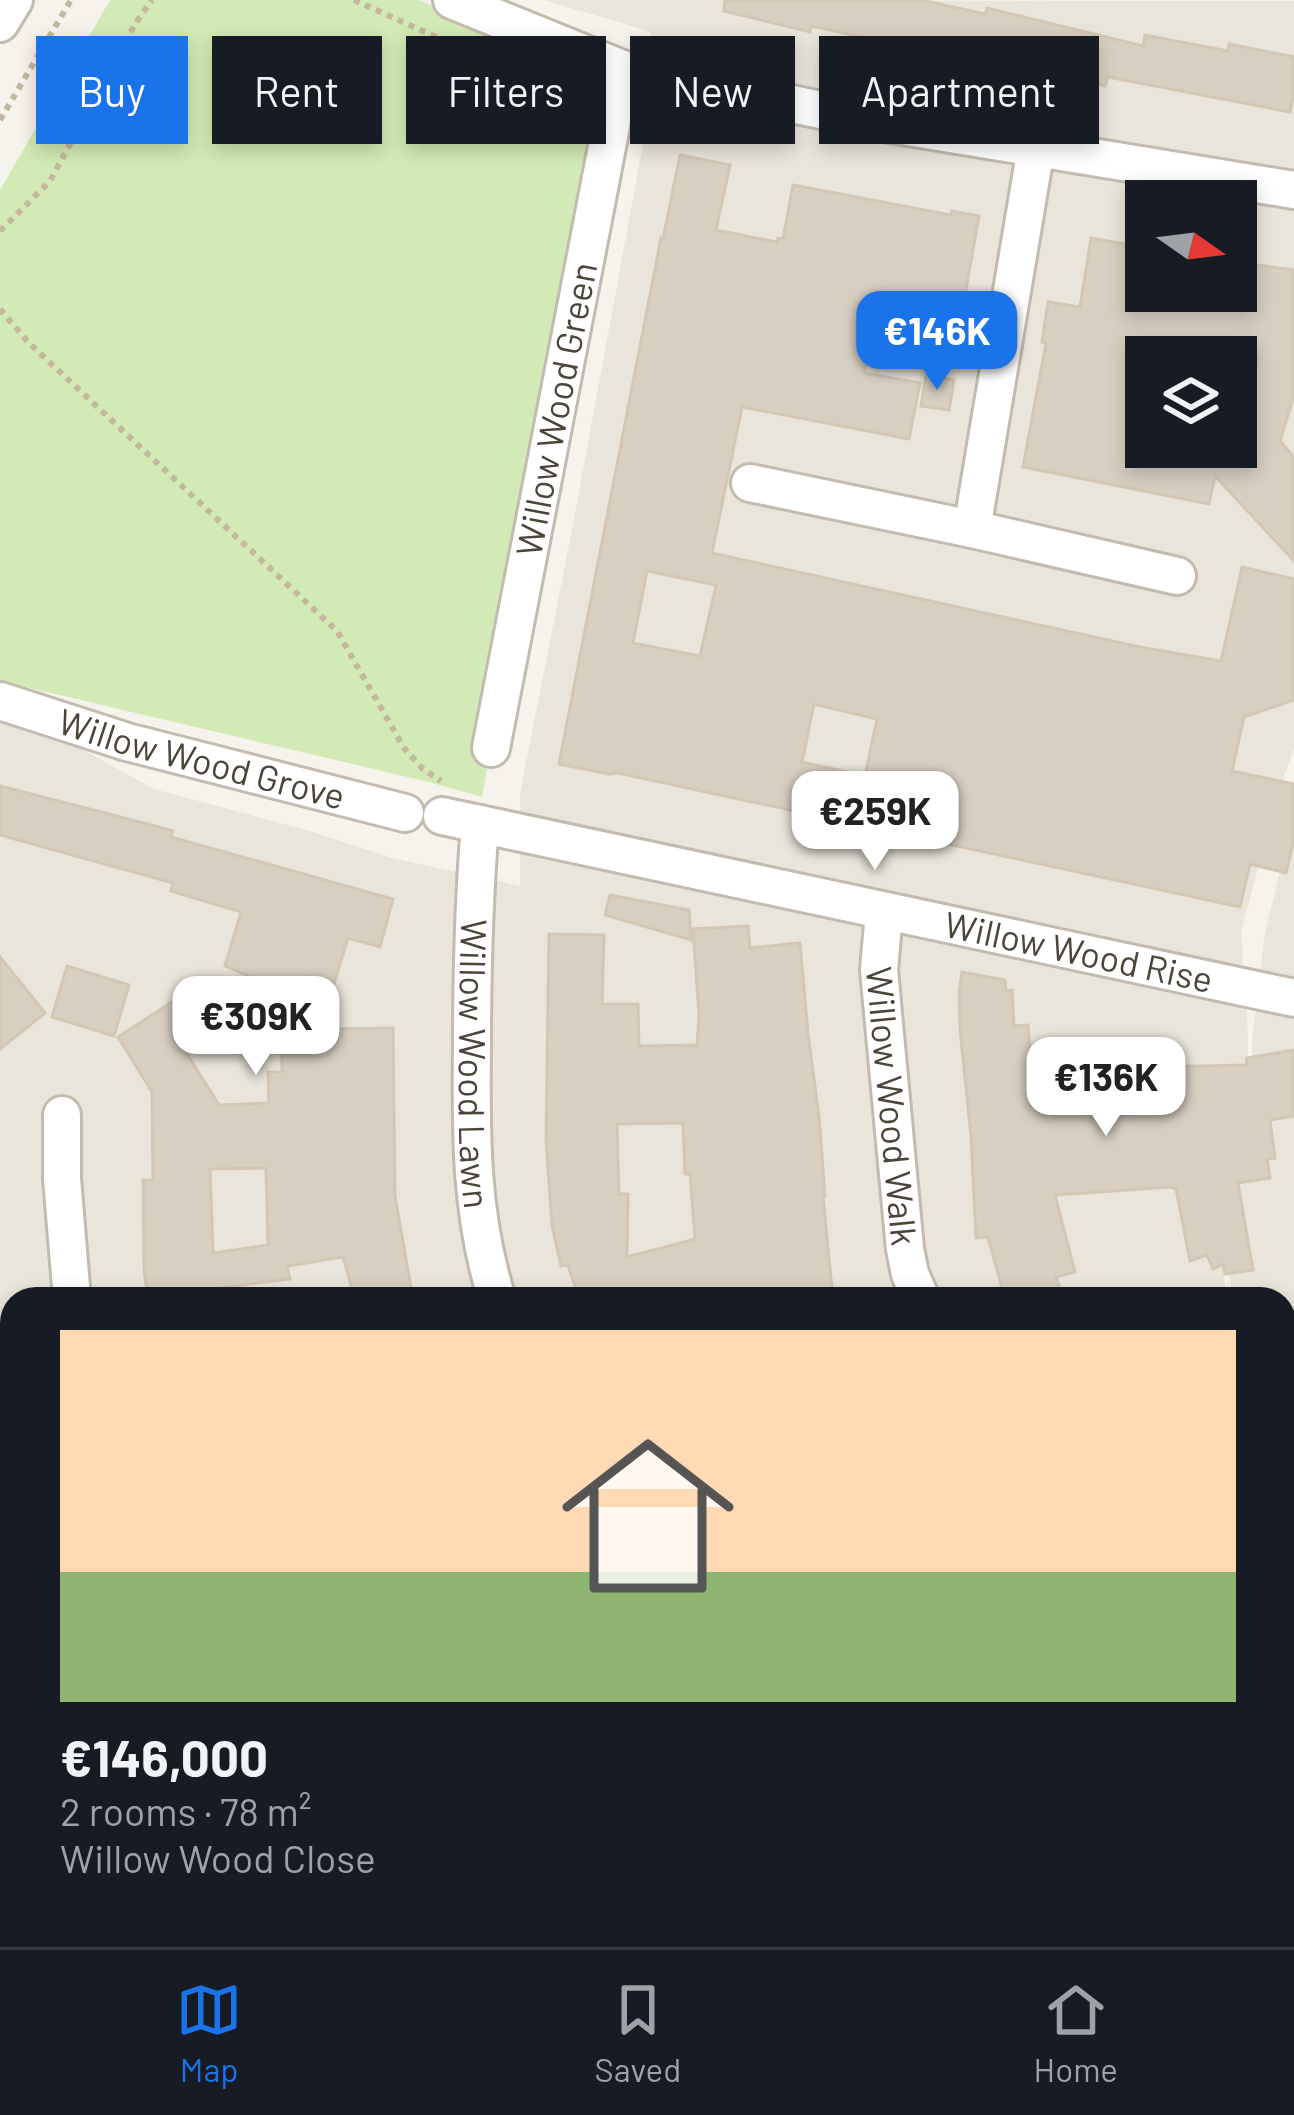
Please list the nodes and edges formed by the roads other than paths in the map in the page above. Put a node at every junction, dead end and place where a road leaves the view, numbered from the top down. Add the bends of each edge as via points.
1 (14, 0) edge
2 (452, 0) edge
3 (0, 23) edge
4 (622, 69) junction
5 (1036, 148) junction
6 (1294, 190) edge
7 (751, 483) dead end
8 (972, 529) junction
9 (1177, 576) dead end
10 (0, 701) edge
11 (491, 748) dead end
12 (446, 801) road end
13 (405, 813) dead end
14 (480, 824) junction
15 (884, 912) junction
16 (1294, 998) edge
17 (62, 1115) dead end
18 (71, 1287) edge
19 (493, 1287) edge
20 (916, 1287) edge

1 - 3 street
2 - 4 street
4 - 5 street
4 - 11 street, Willow Wood Green
5 - 6 street
5 - 8 street
7 - 8 street
8 - 9 street
10 - 13 street, Willow Wood Grove
12 - 14 street, Willow Wood Rise
14 - 15 street, Willow Wood Rise
14 - 19 street, Willow Wood Lawn via 471,1160
15 - 16 street, Willow Wood Rise
15 - 20 street, Willow Wood Walk via 879,970 905,1249
17 - 18 street

